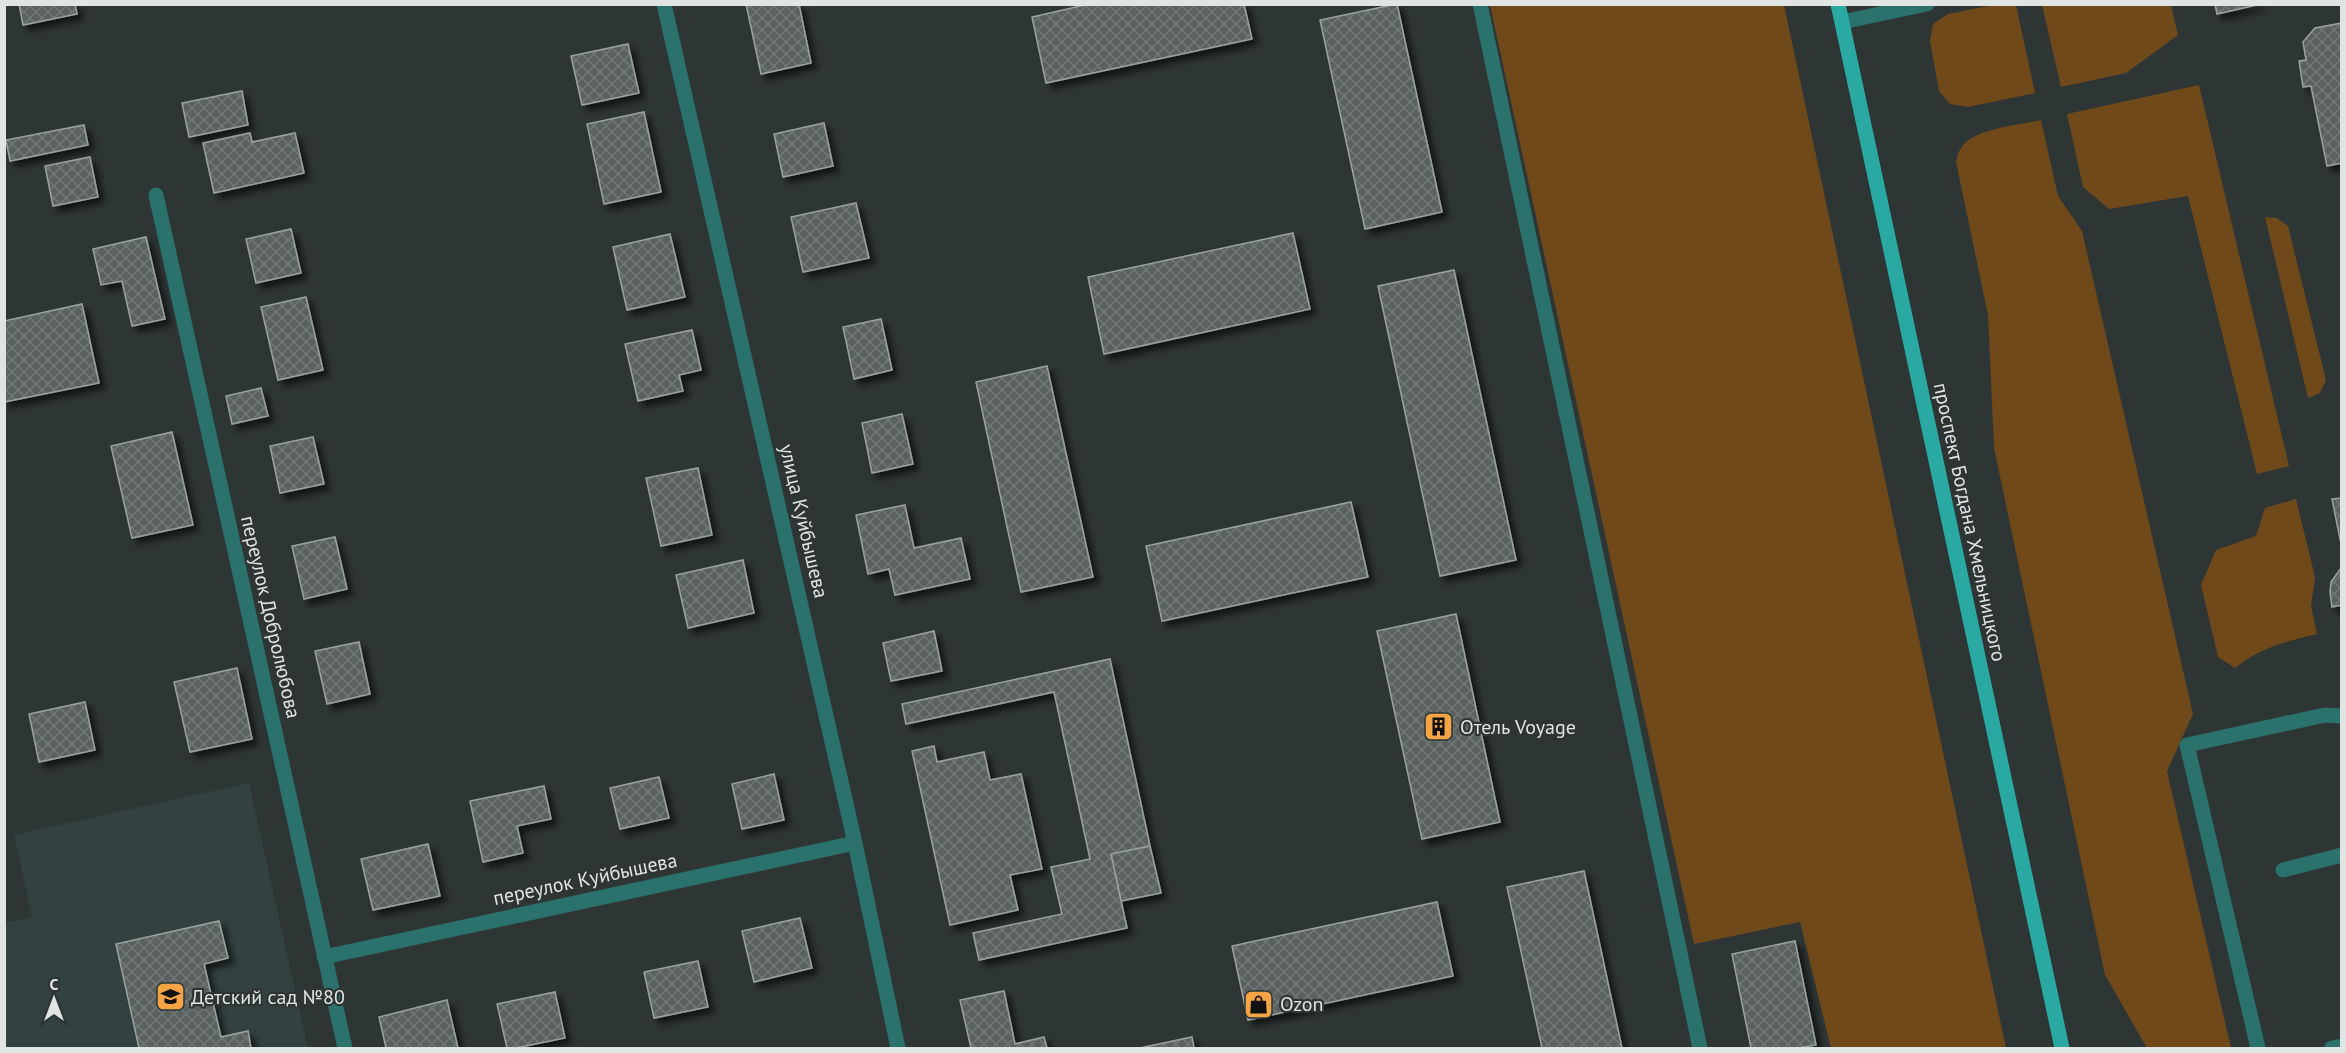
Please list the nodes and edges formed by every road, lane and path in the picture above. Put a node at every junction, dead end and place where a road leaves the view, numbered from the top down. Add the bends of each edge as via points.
1 (664, 4) edge
2 (1480, 4) edge
3 (1838, 4) edge
4 (1927, 4) edge
5 (1842, 22) junction
6 (156, 195) dead end
7 (2342, 716) edge
8 (855, 843) junction
9 (2342, 855) edge
10 (2283, 870) dead end
11 (324, 957) junction
12 (2342, 1047) edge
13 (345, 1048) edge
14 (898, 1048) edge
15 (1700, 1048) edge
16 (2062, 1048) edge
17 (2258, 1048) edge
18 (2332, 1048) edge

1 - 8 street, улица Куйбышева
2 - 15 street
3 - 5 main road, проспект Богдана Хмельницкого
4 - 5 street
5 - 16 main road, проспект Богдана Хмельницкого
6 - 11 street, переулок Добролюбова
7 - 17 street via 2308,718 2187,745
8 - 11 street, переулок Куйбышева
8 - 14 street, улица Куйбышева
9 - 10 street
11 - 13 street, переулок Добролюбова
12 - 18 street

